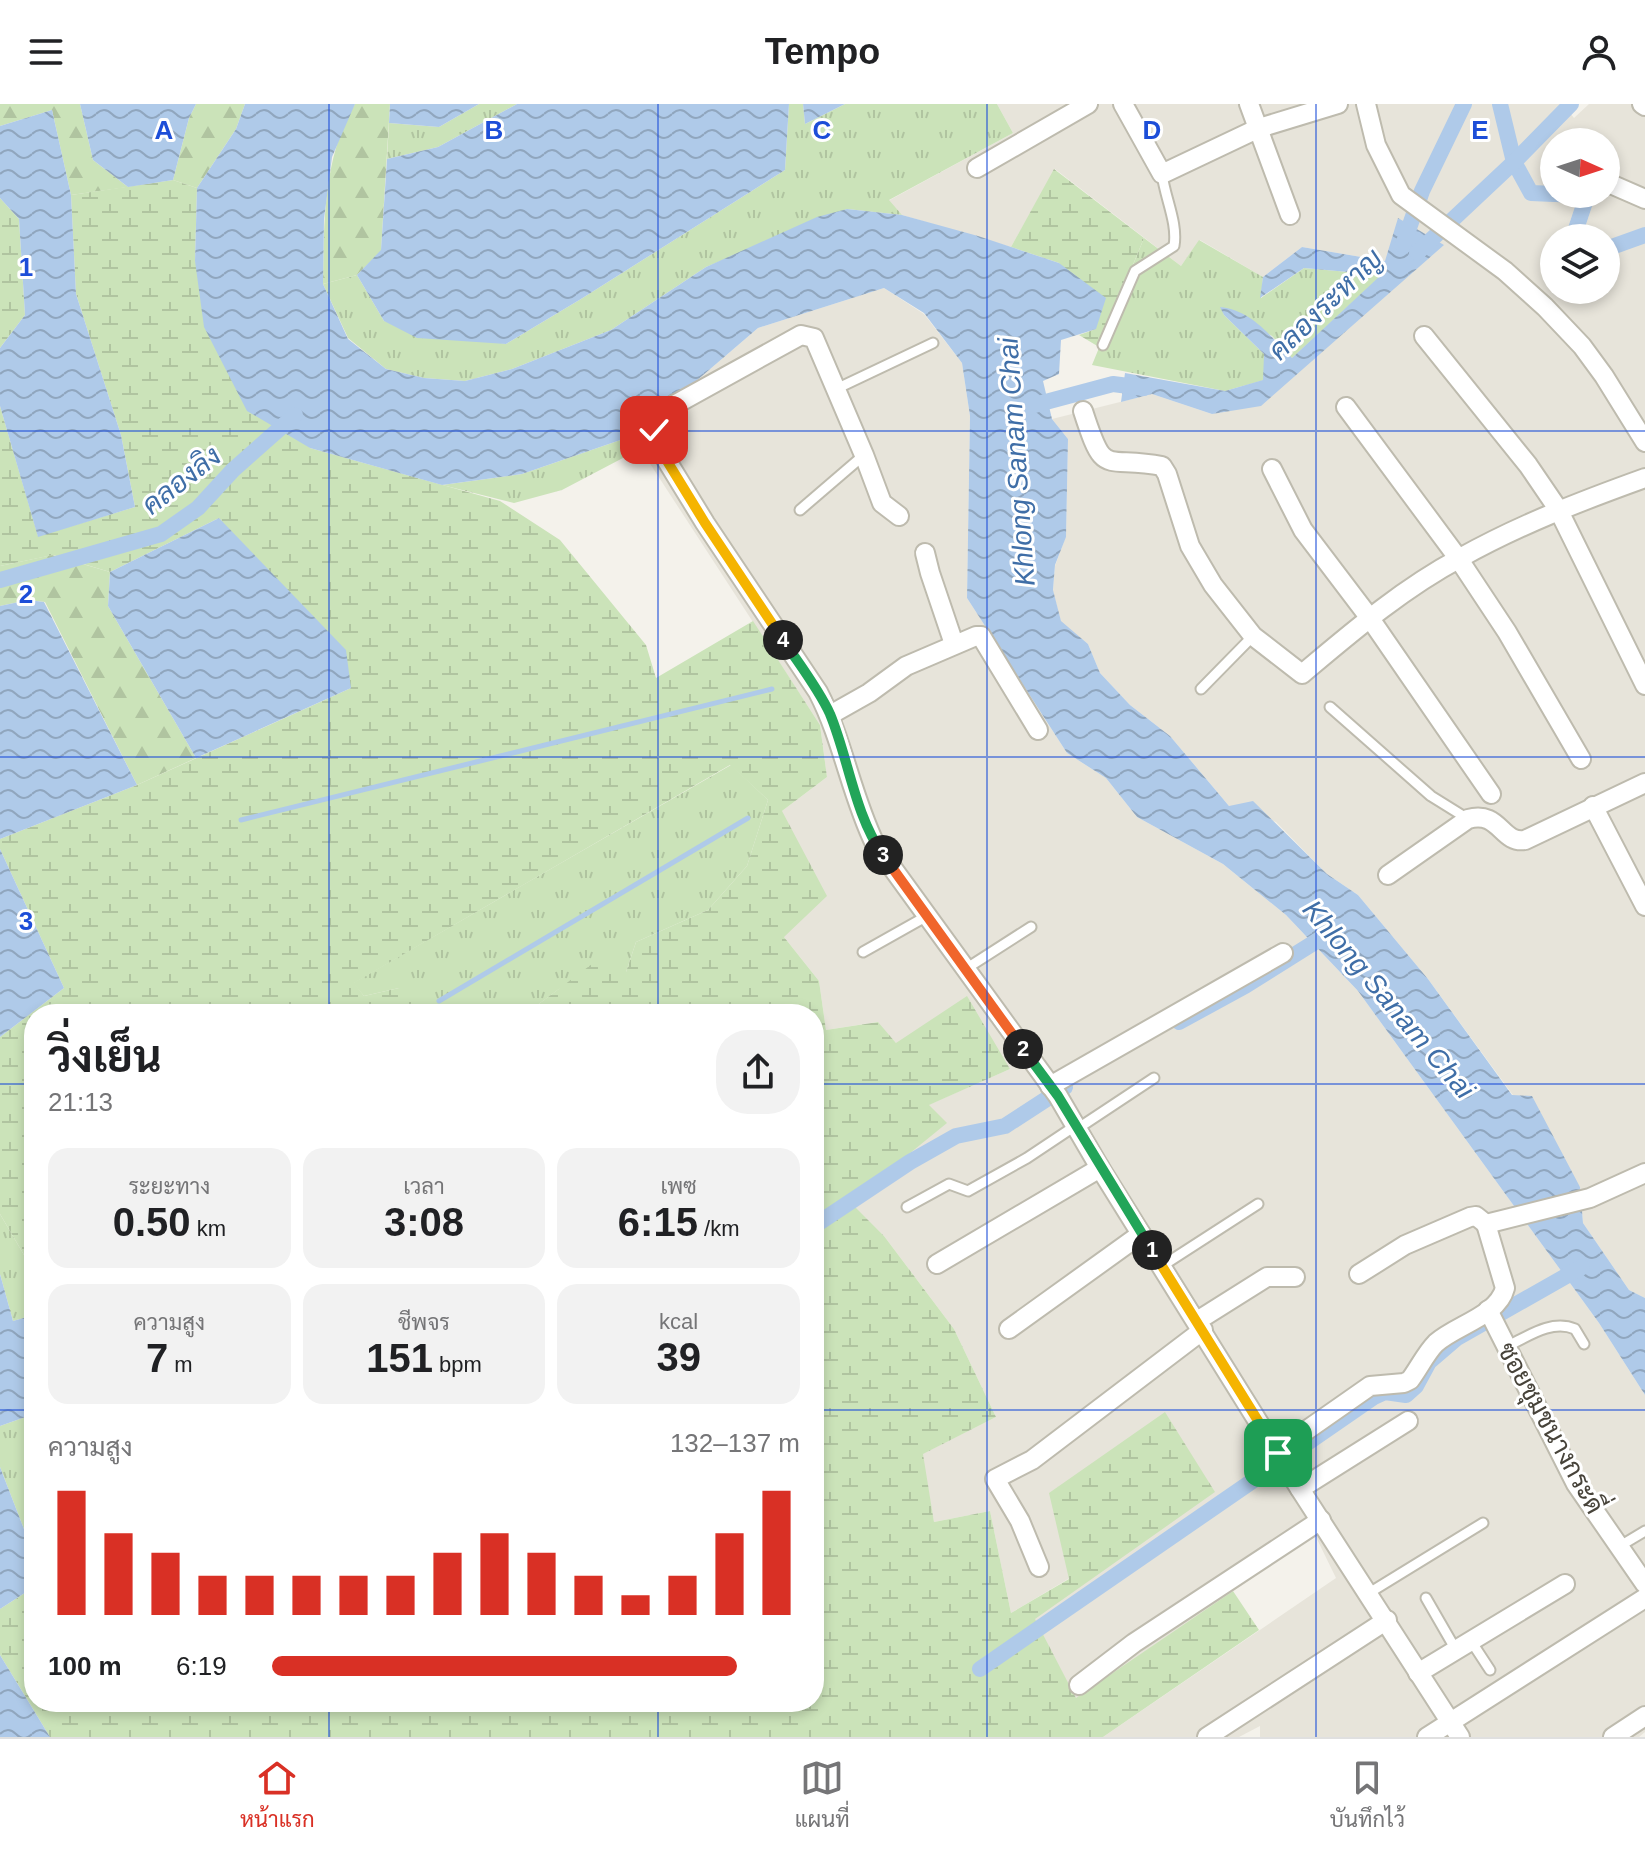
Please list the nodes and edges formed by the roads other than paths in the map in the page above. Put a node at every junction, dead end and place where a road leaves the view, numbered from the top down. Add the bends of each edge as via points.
1 (1088, 104) edge
2 (1123, 104) edge
3 (1249, 104) edge
4 (1338, 104) edge
5 (1366, 104) edge
6 (1259, 128) junction
7 (977, 168) dead end
8 (1162, 174) junction
9 (1620, 188) edge
10 (1645, 199) edge
11 (1290, 215) dead end
12 (1424, 336) dead end
13 (933, 343) dead end
14 (1103, 345) dead end
15 (836, 389) junction
16 (1346, 407) dead end
17 (1083, 411) dead end
18 (1645, 442) edge
19 (864, 455) junction
20 (1272, 469) dead end
21 (1645, 478) edge
22 (1558, 509) junction
23 (800, 510) dead end
24 (899, 516) dead end
25 (925, 553) dead end
26 (1458, 558) junction
27 (1369, 617) junction
28 (1253, 636) junction
29 (954, 644) junction
30 (1645, 685) edge
31 (1201, 689) dead end
32 (1330, 707) dead end
33 (830, 715) junction
34 (1038, 730) dead end
35 (1581, 759) dead end
36 (1645, 783) edge
37 (1491, 794) dead end
38 (1593, 806) junction
39 (1468, 819) junction
40 (1388, 875) dead end
41 (1645, 906) edge
42 (927, 916) junction
43 (1031, 927) dead end
44 (863, 952) dead end
45 (1283, 953) dead end
46 (964, 970) junction
47 (1154, 1078) dead end
48 (1054, 1090) junction
49 (1076, 1128) junction
50 (1100, 1168) junction
51 (1645, 1173) edge
52 (1258, 1204) dead end
53 (907, 1207) dead end
54 (1486, 1224) junction
55 (1141, 1234) junction
56 (937, 1264) dead end
57 (1162, 1266) junction
58 (1359, 1274) dead end
59 (1295, 1277) dead end
60 (1490, 1315) junction
61 (1200, 1325) junction
62 (1009, 1329) dead end
63 (1584, 1344) dead end
64 (1506, 1347) junction
65 (1408, 1421) dead end
66 (1280, 1456) junction
67 (1300, 1489) junction
68 (1321, 1520) junction
69 (1483, 1523) dead end
70 (1645, 1531) edge
71 (1620, 1546) junction
72 (1039, 1567) dead end
73 (1565, 1584) dead end
74 (1645, 1584) edge
75 (1369, 1593) junction
76 (1426, 1598) dead end
77 (1645, 1598) edge
78 (1387, 1620) junction
79 (1464, 1646) junction
80 (1490, 1670) dead end
81 (1418, 1673) junction
82 (1079, 1685) dead end
83 (1645, 1716) edge
84 (1456, 1730) edge
85 (1207, 1737) edge
86 (1427, 1737) edge
87 (1613, 1737) edge

1 - 7 street
2 - 8 street
3 - 6 street
4 - 6 street
5 - 18 street via 1376,145 1401,195 1505,271 1582,346
6 - 8 street
6 - 11 street
8 - 14 lane via 1176,232 1174,246 1135,271
9 - 10 street
12 - 22 street
13 - 15 lane
15 - 19 street
15 - 33 street via 814,338 801,335 658,414 654,430 656,443 705,523
16 - 26 street
17 - 28 street via 1098,453 1107,462 1162,466 1190,546
19 - 23 lane
19 - 24 street via 882,503
20 - 27 street via 1303,530
21 - 22 street
22 - 26 street
22 - 30 street
25 - 29 street
26 - 27 street
26 - 35 street
27 - 28 street via 1302,674
27 - 37 street
28 - 31 lane
29 - 33 street via 906,666
29 - 34 street via 981,636
32 - 39 lane via 1431,796
33 - 42 street via 875,844
36 - 38 street
38 - 39 street via 1518,841 1488,818
38 - 41 street
39 - 40 street
42 - 44 lane
42 - 46 street
43 - 46 lane
45 - 48 street
46 - 48 street
47 - 49 lane
48 - 49 street
49 - 50 street
49 - 53 lane via 968,1191 949,1184
50 - 55 street
50 - 56 street
51 - 54 street via 1590,1198
52 - 57 lane
54 - 58 street via 1470,1217 1405,1245
54 - 60 street via 1505,1288
55 - 57 street
55 - 62 street
57 - 61 street
59 - 61 street via 1267,1277
60 - 64 street, ซอยชุมชนางกระดี่
60 - 66 street via 1439,1341 1410,1380 1370,1386
61 - 66 street
61 - 72 street via 1032,1460 995,1479
63 - 64 lane via 1575,1329 1561,1326
64 - 71 street, ซอยชุมชนางกระดี่ via 1576,1484
65 - 67 street
66 - 67 street
67 - 68 street
68 - 75 street
68 - 82 street
69 - 75 lane
70 - 71 lane
71 - 74 street, ซอยชุมชนางกระดี่
73 - 79 street
75 - 78 street
76 - 79 lane
77 - 84 street
78 - 81 street
78 - 85 street
79 - 80 lane
79 - 81 street
81 - 84 street
83 - 87 street
84 - 86 street

